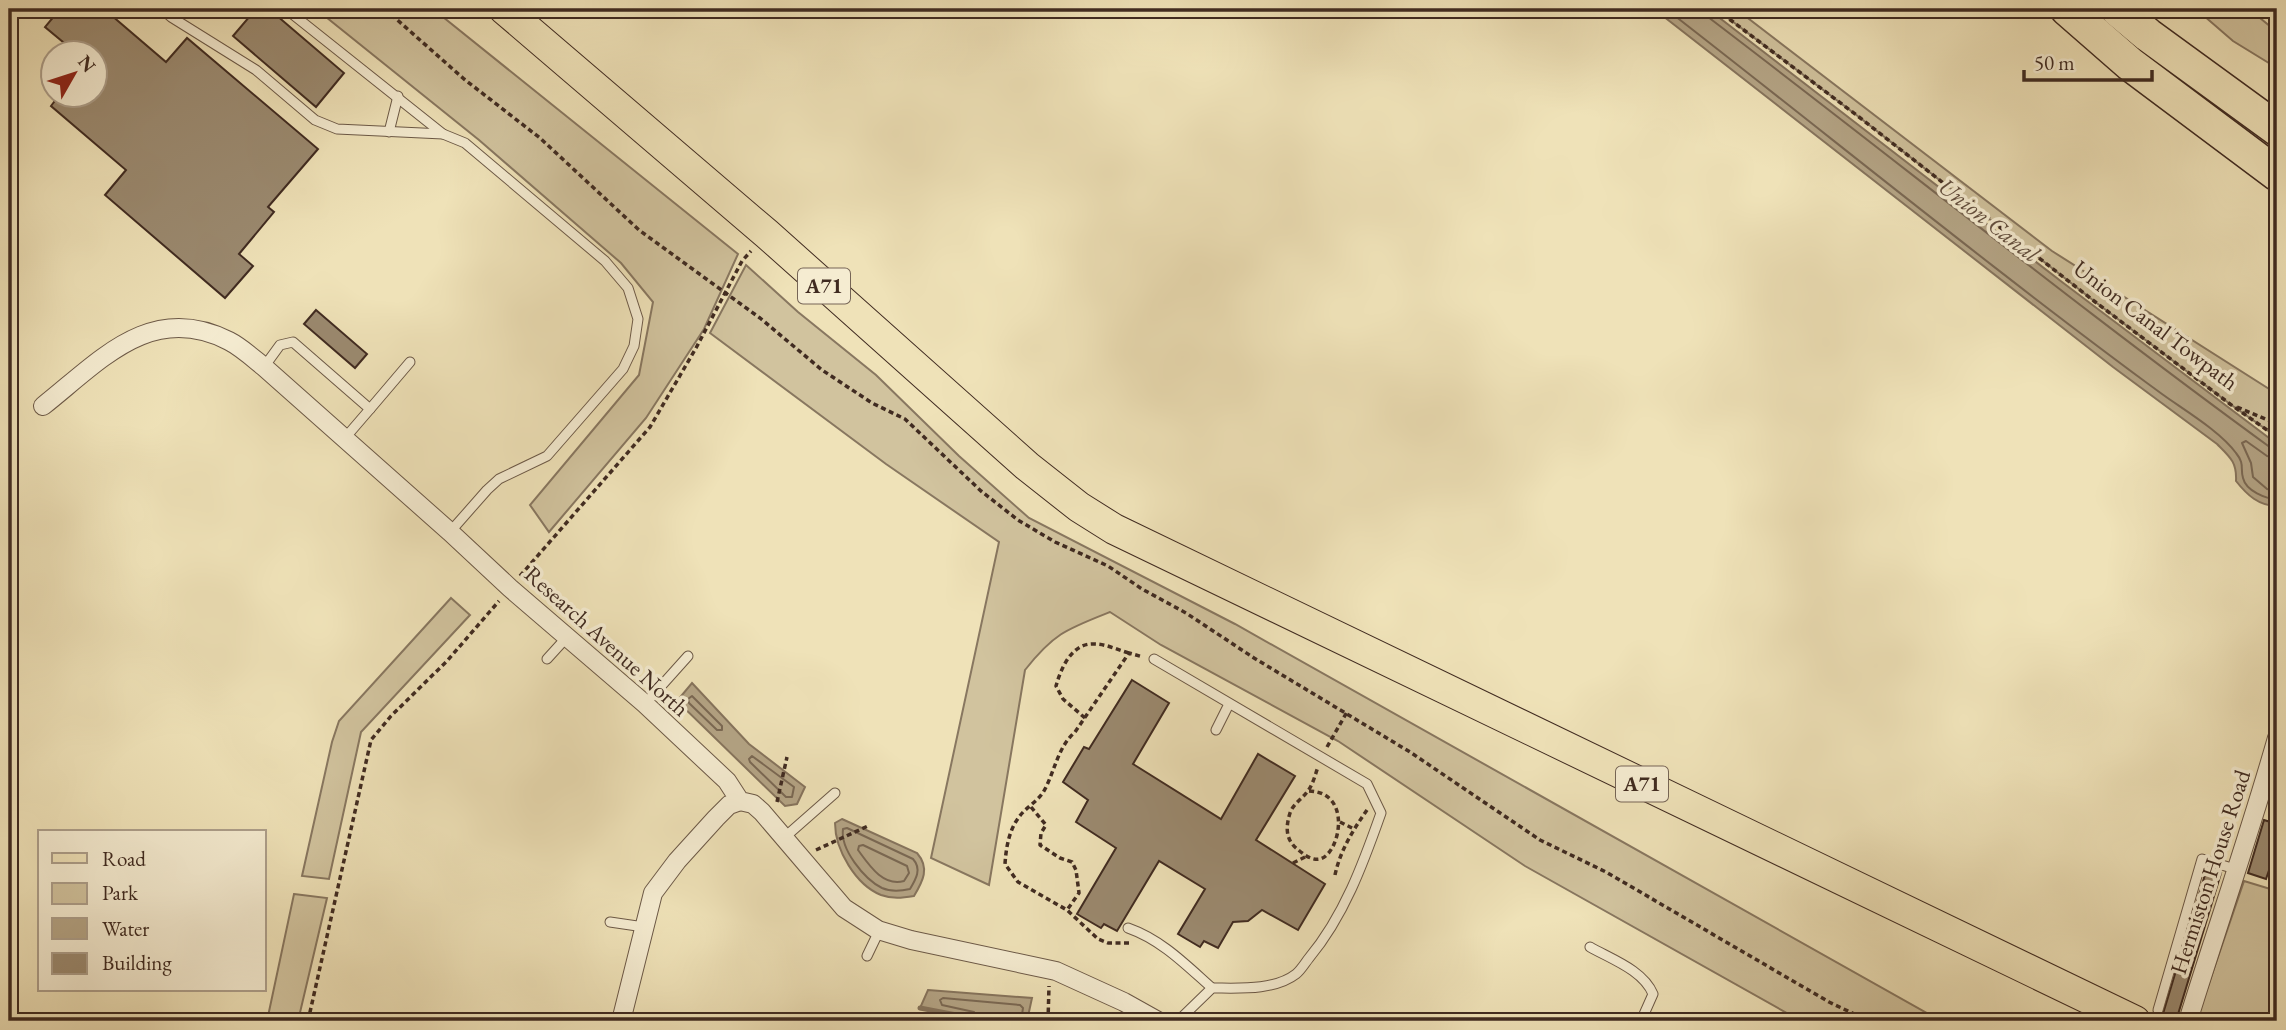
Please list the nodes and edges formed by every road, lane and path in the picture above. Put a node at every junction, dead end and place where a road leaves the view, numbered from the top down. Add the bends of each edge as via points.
1 (162, 9) edge
2 (177, 9) edge
3 (286, 9) edge
4 (504, 9) edge
5 (1716, 9) edge
6 (2067, 9) edge
7 (2117, 9) edge
8 (171, 17) junction
9 (398, 96) junction
10 (2277, 129) edge
11 (389, 132) junction
12 (443, 134) junction
13 (2277, 174) edge
14 (766, 234) junction
15 (410, 362) dead end
16 (264, 367) junction
17 (2230, 404) junction
18 (43, 406) dead end
19 (370, 409) junction
20 (2277, 424) edge
21 (2277, 437) edge
22 (345, 438) junction
23 (450, 532) junction
24 (510, 587) junction
25 (567, 637) junction
26 (1129, 653) junction
27 (688, 656) dead end
28 (548, 659) dead end
29 (1154, 659) joint
30 (645, 704) junction
31 (1229, 704) junction
32 (1085, 718) junction
33 (1216, 730) dead end
34 (2277, 738) edge
35 (787, 757) dead end
36 (835, 793) dead end
37 (1375, 800) junction
38 (740, 801) junction
39 (777, 802) dead end
40 (1031, 807) junction
41 (1339, 822) junction
42 (870, 825) dead end
43 (1354, 829) junction
44 (786, 837) junction
45 (829, 844) dead end
46 (1326, 855) junction
47 (1307, 856) junction
48 (1338, 860) junction
49 (1293, 863) dead end
50 (2235, 869) junction
51 (1335, 875) dead end
52 (1067, 910) junction
53 (610, 922) dead end
54 (644, 927) junction
55 (1128, 928) dead end
56 (879, 930) junction
57 (1148, 935) junction
58 (1590, 947) dead end
59 (867, 957) dead end
60 (1049, 986) dead end
61 (1212, 988) junction
62 (2141, 1017) edge
63 (308, 1021) edge
64 (621, 1021) edge
65 (1048, 1021) edge
66 (1158, 1021) edge
67 (1178, 1021) edge
68 (1641, 1021) edge
69 (2188, 1021) edge

1 - 8 lane
2 - 8 lane
3 - 9 lane
4 - 14 main road, A71
5 - 17 path, Union Canal Towpath
6 - 13 highway via 2130,64
7 - 10 highway
8 - 11 lane via 256,70 315,120 337,129
9 - 11 lane
9 - 12 lane
11 - 12 lane
12 - 23 lane via 465,143 605,261 628,288 638,320 634,346 623,369 547,456 499,479
14 - 24 path via 742,261 650,427
14 - 62 main road, A71 via 1017,457 1079,508 1114,529
15 - 19 lane
16 - 18 street, Research Avenue North via 231,342 201,329 172,326 119,346
16 - 19 lane via 280,345 293,342
16 - 22 street, Research Avenue North
17 - 20 path
17 - 21 path, Union Canal Towpath
19 - 22 lane
22 - 23 street, Research Avenue North
23 - 24 street, Research Avenue North
24 - 25 street, Research Avenue North
24 - 63 path via 371,740
25 - 28 lane
25 - 30 street, Research Avenue North
26 - 29 path
26 - 32 path
26 - 32 path via 1094,643 1075,649 1061,669 1056,686 1063,699
27 - 30 lane
29 - 31 lane
30 - 38 street, Research Avenue North via 727,781
31 - 33 lane
31 - 37 lane via 1367,784
32 - 40 path via 1068,737 1046,787
34 - 50 street, Hermiston House Road
35 - 39 path
36 - 44 lane
37 - 43 path
37 - 61 lane via 1381,813 1358,877 1338,916 1295,975 1261,988
38 - 44 street, Research Avenue North via 754,804
38 - 54 street via 729,805 677,861 653,893
40 - 52 path via 1046,825 1040,845 1072,862 1076,870 1079,893
40 - 52 path via 1019,817 1005,864 1018,882
41 - 43 path
41 - 46 path
41 - 47 path via 1337,809 1320,791 1308,791 1300,799 1291,809 1287,833 1290,842
42 - 45 path
43 - 48 path
44 - 56 street, Research Avenue North via 844,908
46 - 47 path via 1320,859
46 - 48 path
47 - 49 path
48 - 51 path
50 - 62 lane via 2202,859
50 - 69 street, Hermiston House Road
52 - 57 path via 1108,943 1145,941
53 - 54 lane
54 - 64 street
55 - 57 lane
56 - 59 lane
56 - 66 street, Research Avenue North via 1056,971
57 - 61 lane
58 - 68 lane via 1649,983 1653,993
60 - 65 path
61 - 67 lane

